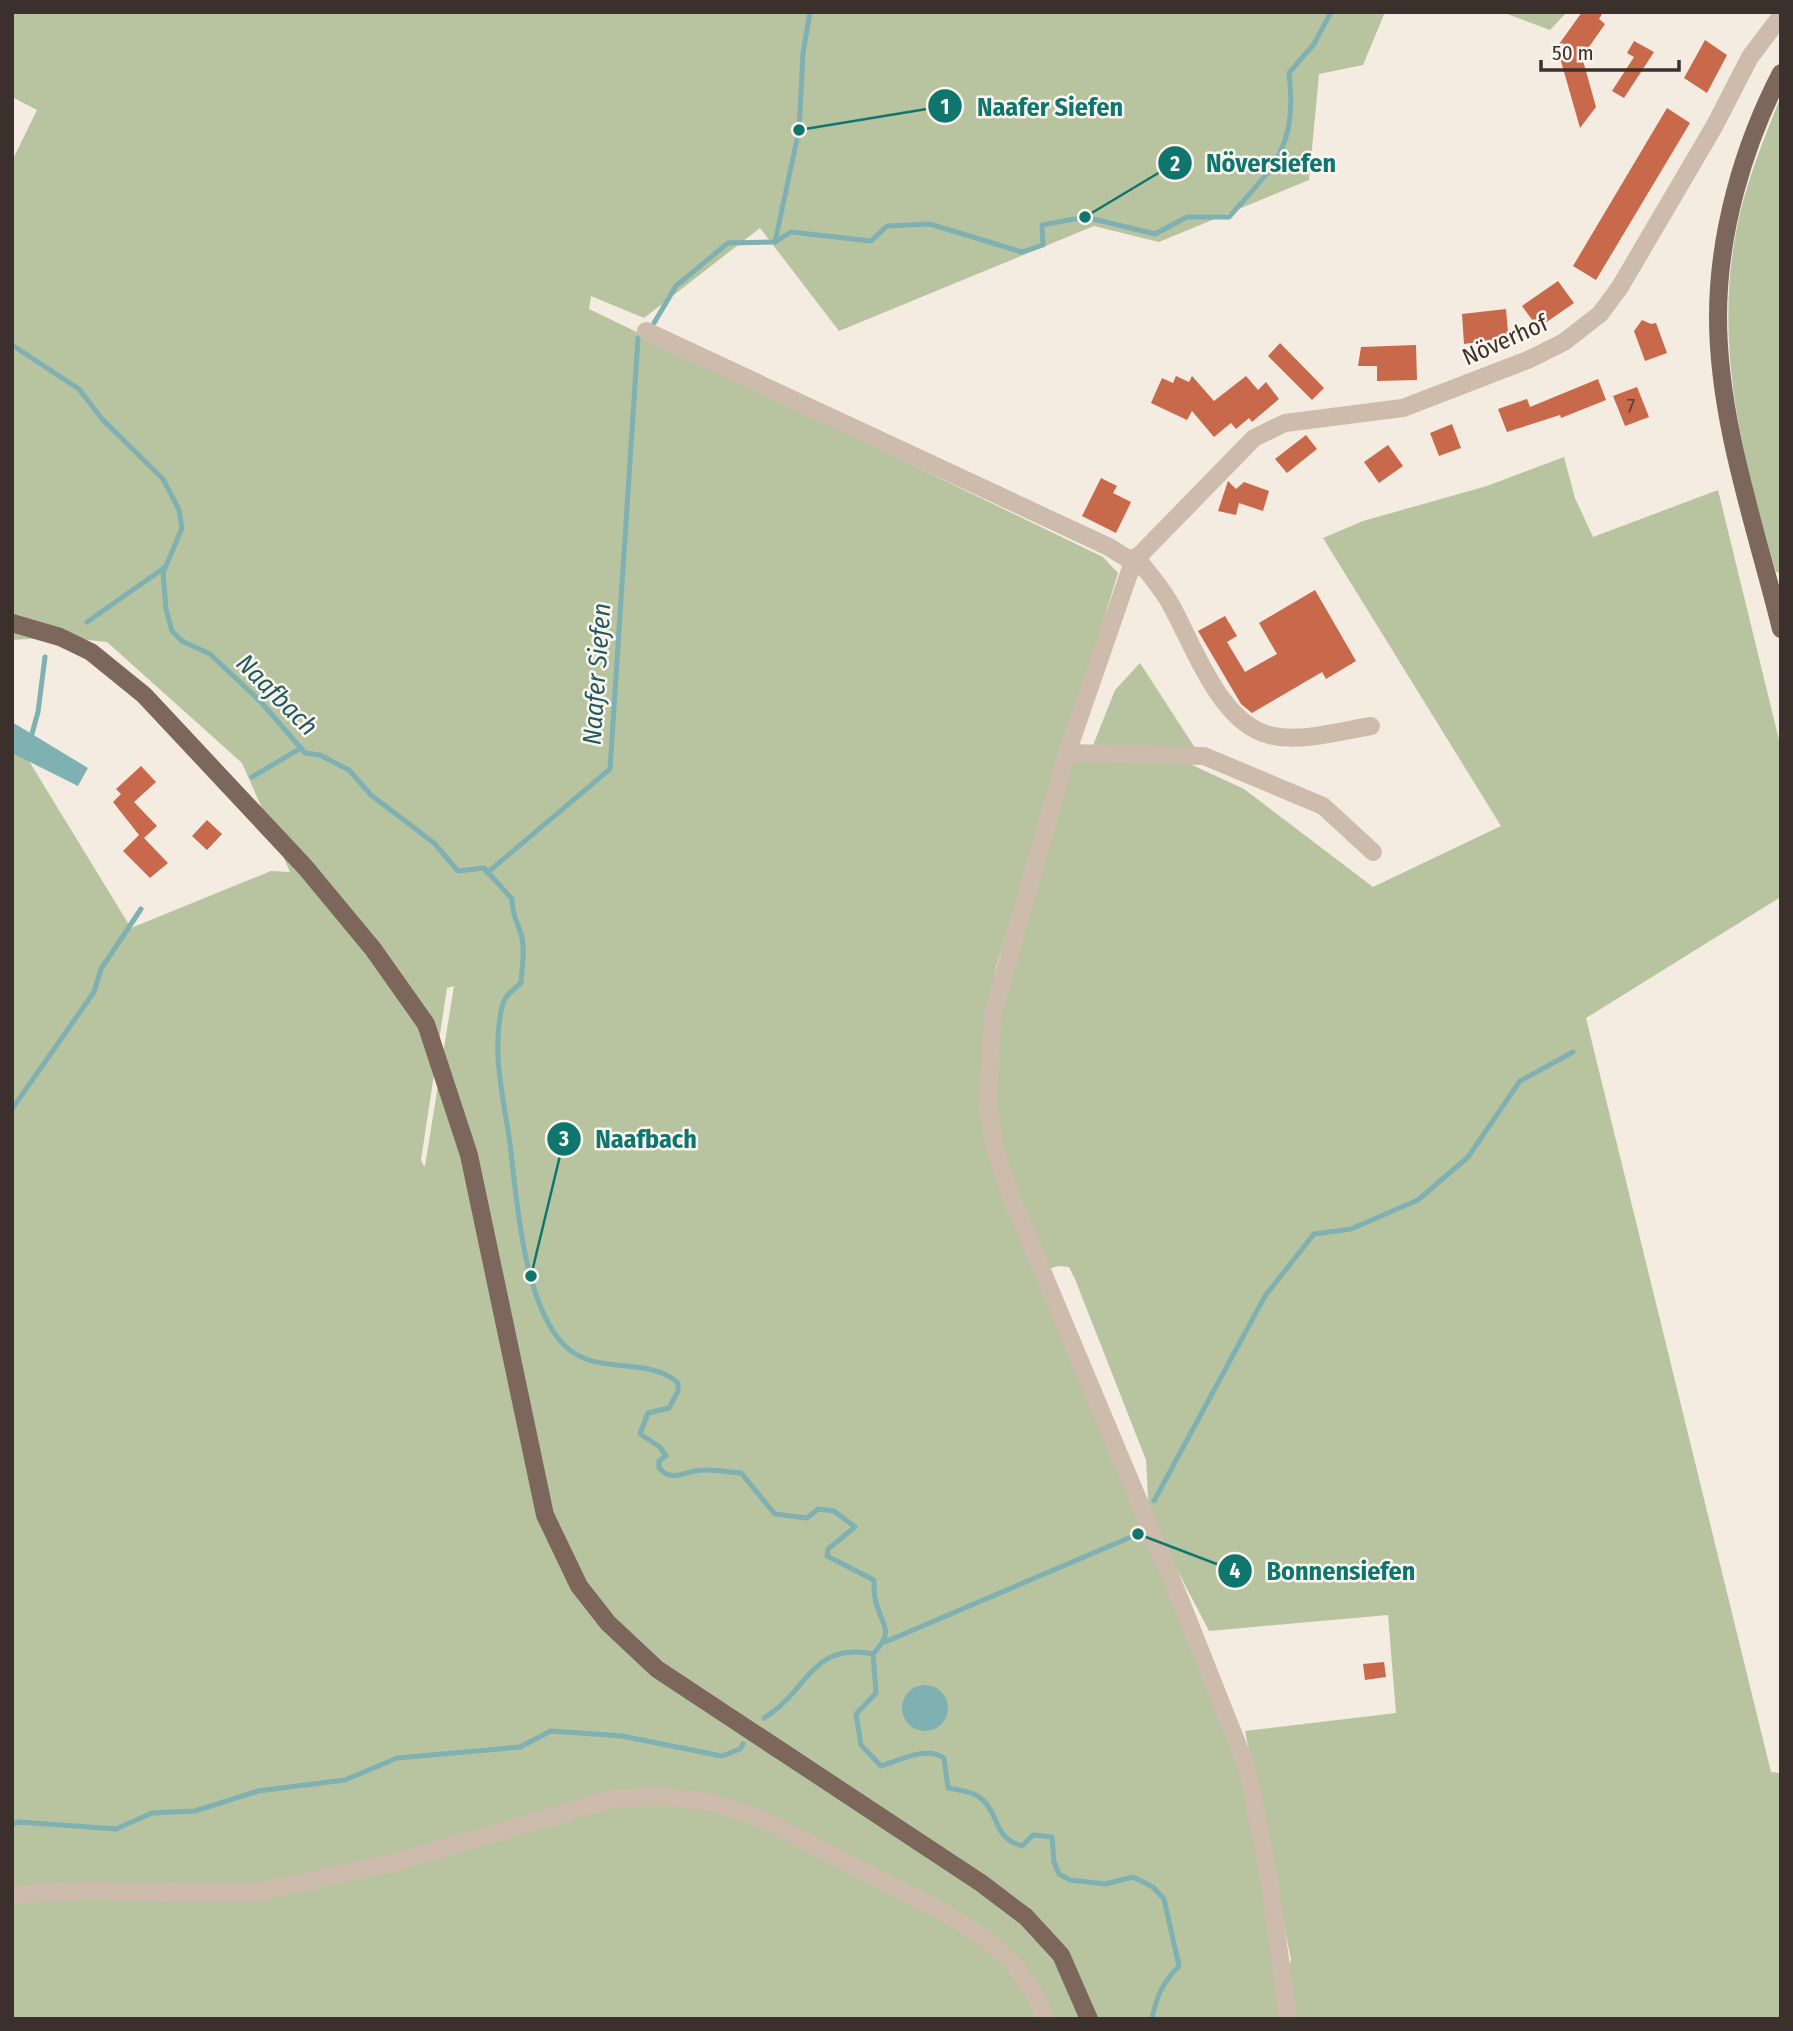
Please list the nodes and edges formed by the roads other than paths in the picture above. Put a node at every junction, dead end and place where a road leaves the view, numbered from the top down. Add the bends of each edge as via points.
1 (1781, 16) edge
2 (1781, 73) edge
3 (646, 331) dead end
4 (1134, 559) junction
5 (1775, 583) edge
6 (12, 623) edge
7 (1781, 629) edge
8 (1371, 726) dead end
9 (1067, 753) junction
10 (1373, 852) dead end
11 (12, 1895) edge
12 (1046, 2019) edge
13 (1089, 2019) edge
14 (1288, 2019) edge

1 - 4 street, Növerhof via 1750,57 1634,264 1600,314 1564,342 1530,359 1404,408 1285,423 1254,438
2 - 5 main road via 1754,132 1733,202 1718,317 1732,436
3 - 4 street
4 - 8 street via 1170,603 1211,682 1245,724 1270,735 1294,736
4 - 9 street
5 - 7 main road
6 - 13 main road via 91,652 144,695 305,867 373,949 426,1024 469,1155 545,1514 586,1595 657,1670 982,1883 1026,1917 1060,1955
9 - 10 street via 1204,757 1323,806
9 - 14 street via 992,1017 988,1107 995,1149 1248,1771 1270,1884
11 - 12 street via 255,1893 396,1862 615,1798 710,1802 764,1820 945,1913 987,1940 1012,1961

